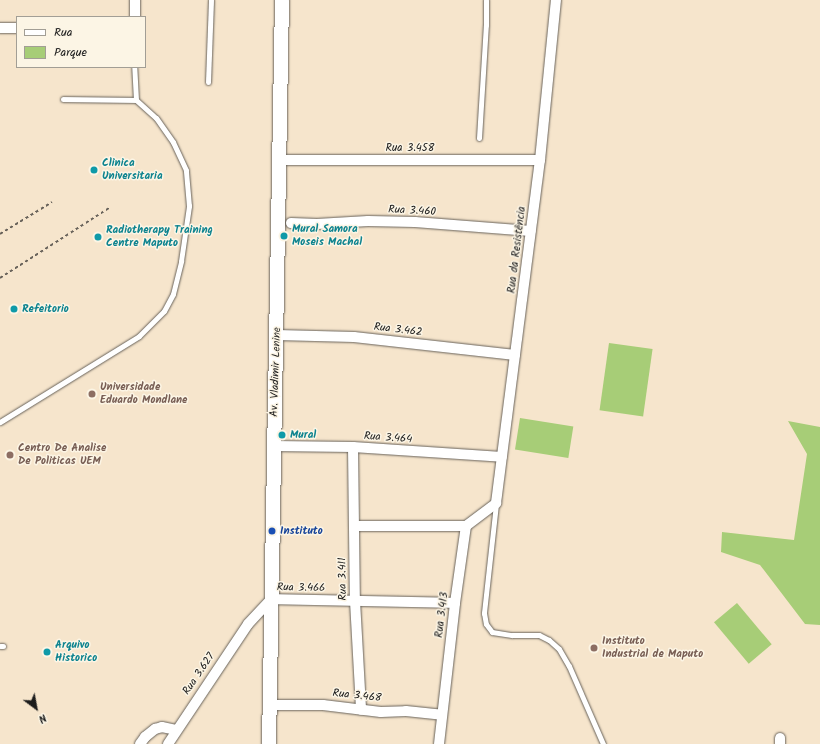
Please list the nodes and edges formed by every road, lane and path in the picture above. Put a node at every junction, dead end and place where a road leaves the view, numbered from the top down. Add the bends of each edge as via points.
1 (135, 0) edge
2 (211, 0) edge
3 (282, 0) edge
4 (486, 0) edge
5 (556, 0) edge
6 (135, 16) edge
7 (0, 28) edge
8 (16, 28) edge
9 (134, 68) edge
10 (208, 82) dead end
11 (63, 99) dead end
12 (136, 100) junction
13 (479, 138) dead end
14 (280, 160) junction
15 (540, 160) junction
16 (52, 202) dead end
17 (109, 208) dead end
18 (291, 223) dead end
19 (531, 231) junction
20 (0, 234) edge
21 (0, 278) edge
22 (277, 335) junction
23 (515, 355) junction
24 (0, 422) edge
25 (273, 446) junction
26 (353, 447) junction
27 (502, 457) junction
28 (496, 503) junction
29 (354, 526) junction
30 (466, 526) junction
31 (271, 599) junction
32 (355, 601) junction
33 (455, 603) junction
34 (269, 704) junction
35 (361, 710) junction
36 (442, 714) junction
37 (176, 730) junction
38 (140, 744) edge
39 (168, 744) edge
40 (269, 744) edge
41 (439, 744) edge
42 (603, 744) edge

1 - 6 street
2 - 10 lane
3 - 14 main road, Av. Vladimir Lenine
4 - 13 lane
5 - 15 street, Rua da Resistência
7 - 8 street
9 - 12 lane
11 - 12 lane
12 - 24 lane via 156,118 173,142 186,170 189,206 173,294 164,311 139,336
14 - 15 street, Rua 3.458
14 - 22 main road, Av. Vladimir Lenine
15 - 19 street, Rua da Resistência
16 - 20 path
17 - 21 path
18 - 19 street, Rua 3.460 via 415,222
19 - 23 street, Rua da Resistência
22 - 23 street, Rua 3.462 via 354,337
22 - 25 main road, Av. Vladimir Lenine
23 - 27 street, Rua da Resistência
25 - 26 street, Rua 3.464
25 - 31 main road, Av. Vladimir Lenine
26 - 27 street, Rua 3.464
26 - 29 street, Rua 3.411
27 - 28 street, Rua da Resistência
28 - 30 street
28 - 42 lane via 484,613 486,624 492,632 539,635 550,640 559,649
29 - 30 street
29 - 32 street, Rua 3.411
30 - 33 street, Rua 3.413
31 - 32 street, Rua 3.466
31 - 34 main road, Av. Vladimir Lenine
31 - 37 street, Rua 3.627 via 248,624
32 - 33 street, Rua 3.466
32 - 35 street, Rua 3.411
33 - 36 street, Rua 3.413
34 - 35 street, Rua 3.468 via 323,705
34 - 40 main road, Av. Vladimir Lenine
35 - 36 street, Rua 3.468
36 - 41 street, Rua 3.413
37 - 38 street via 155,728
37 - 39 street, Rua 3.627

